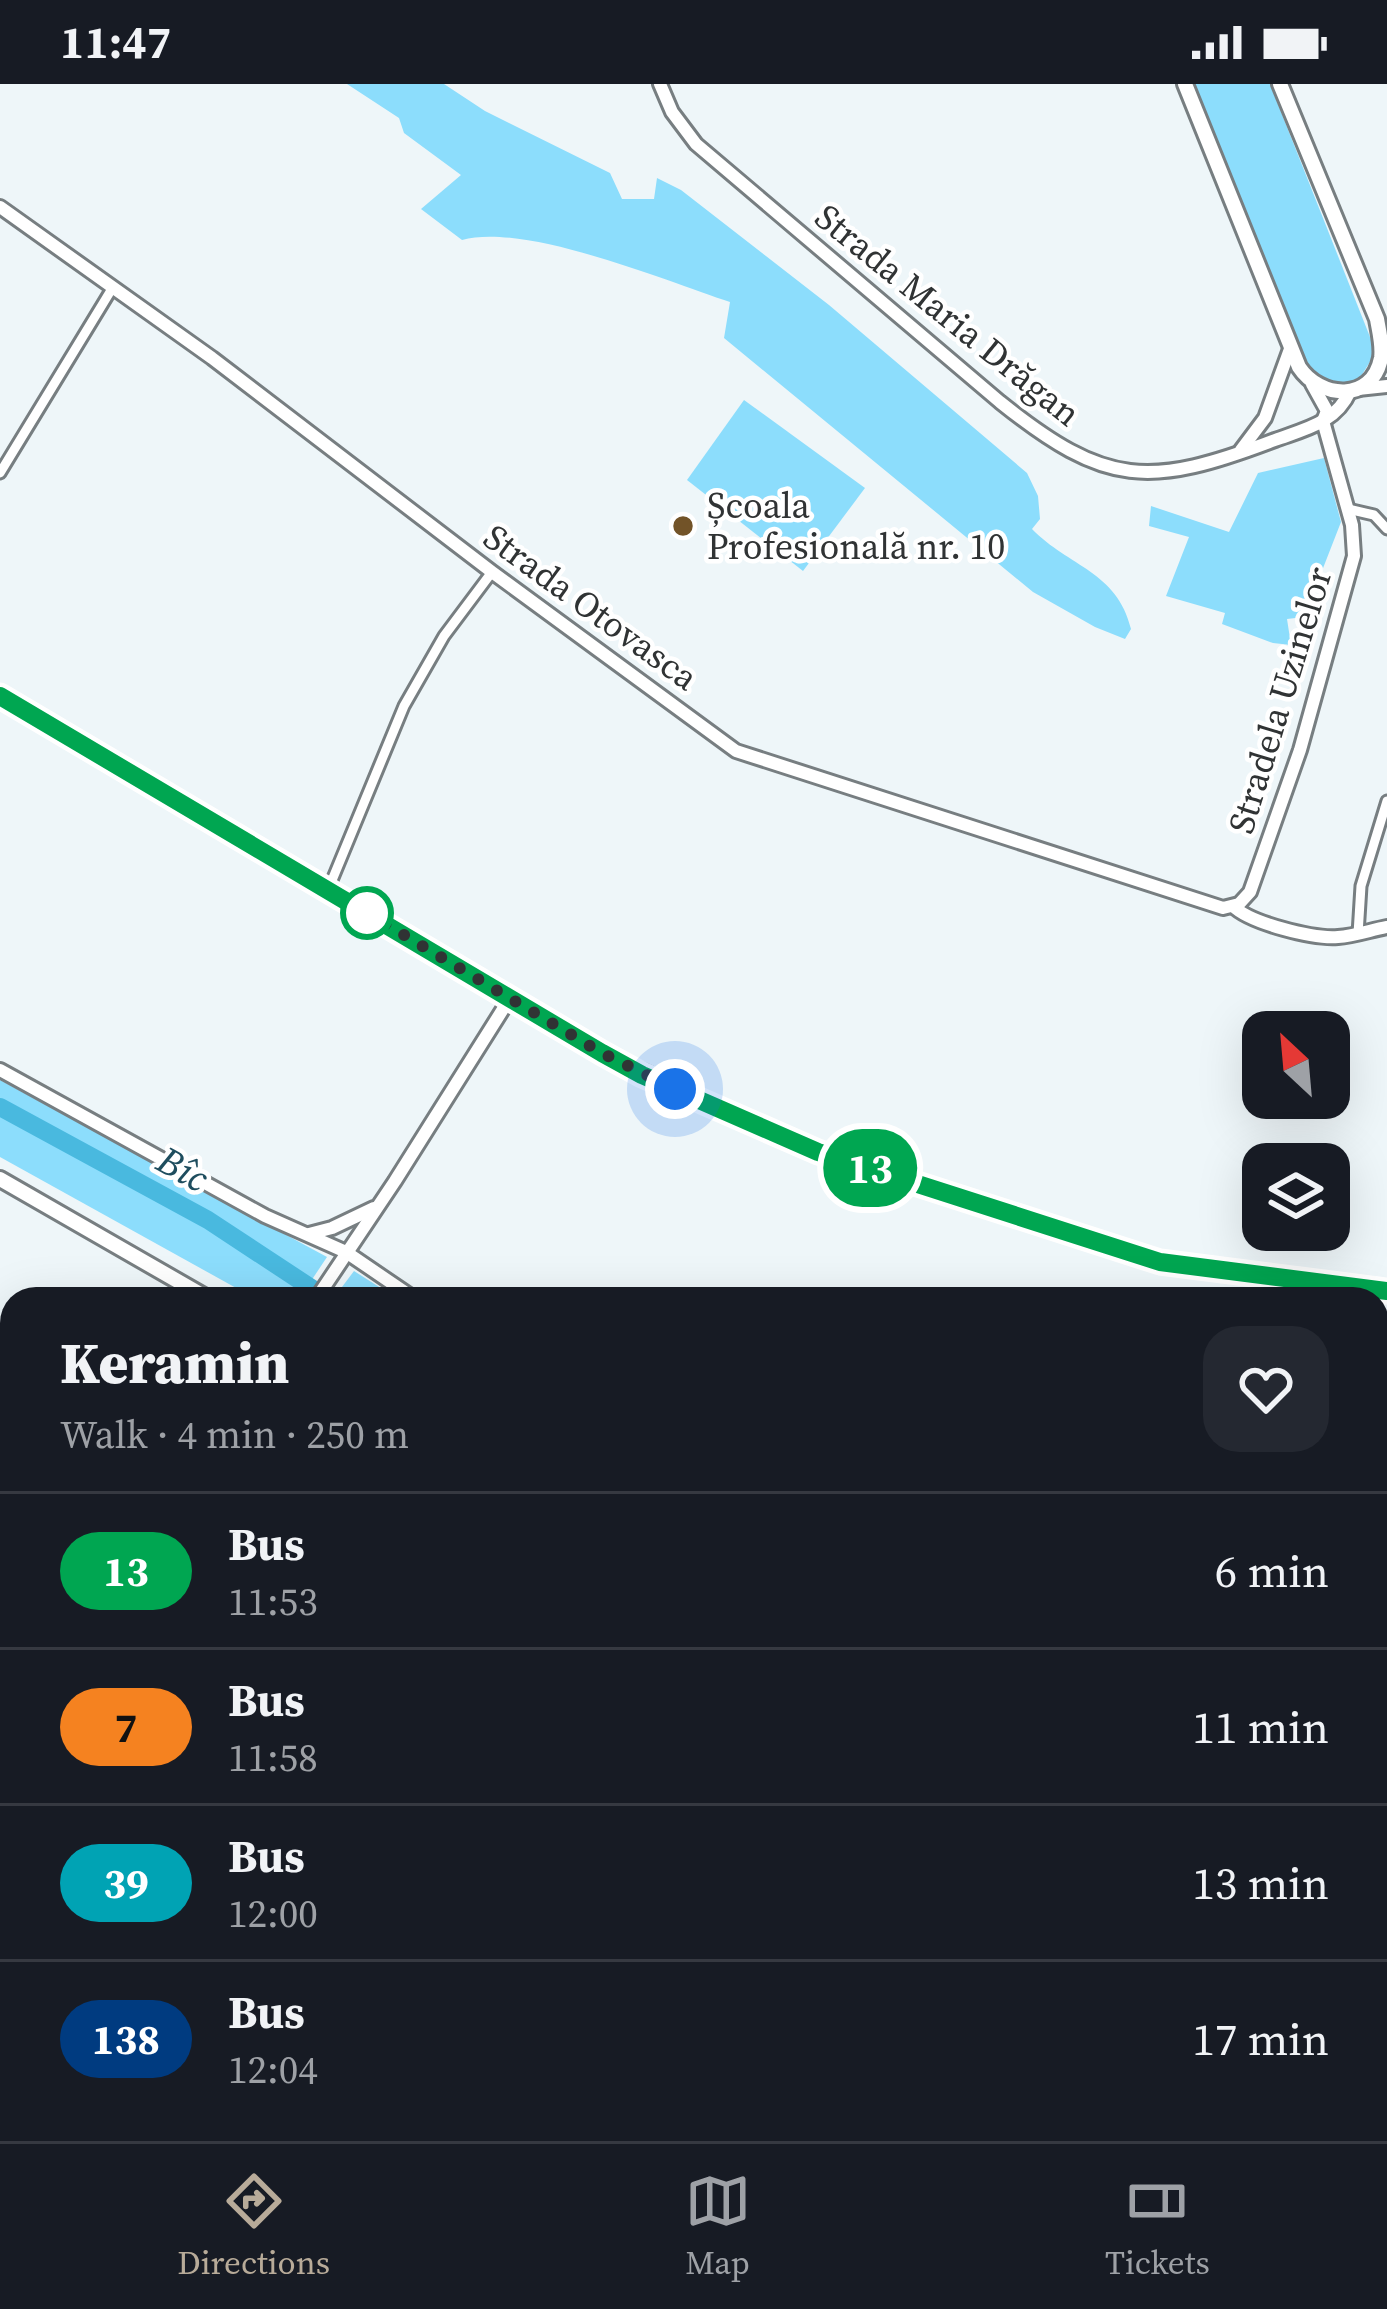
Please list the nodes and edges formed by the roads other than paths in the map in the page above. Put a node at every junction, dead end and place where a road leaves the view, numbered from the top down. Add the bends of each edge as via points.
1 (659, 84) edge
2 (1185, 84) edge
3 (1280, 84) edge
4 (0, 207) edge
5 (113, 287) junction
6 (1382, 320) edge
7 (1291, 349) junction
8 (1312, 384) junction
9 (1387, 386) edge
10 (1353, 390) junction
11 (1323, 422) junction
12 (1236, 455) junction
13 (0, 473) edge
14 (1348, 509) junction
15 (1387, 529) edge
16 (492, 572) junction
17 (0, 696) edge
18 (1387, 801) edge
19 (328, 890) junction
20 (1228, 907) junction
21 (1387, 927) edge
22 (1358, 934) junction
23 (510, 998) junction
24 (0, 1070) edge
25 (0, 1179) edge
26 (380, 1205) junction
27 (366, 1226) junction
28 (306, 1234) junction
29 (343, 1258) junction
30 (374, 1270) junction
31 (187, 1287) edge
32 (324, 1287) edge
33 (398, 1287) edge
34 (1349, 1287) edge

1 - 12 street, Strada Maria Drăgan via 696,144 1060,447 1142,472 1187,470
2 - 7 main road
3 - 6 main road
4 - 5 street, Strada Otovasca
5 - 13 street
5 - 16 street, Strada Otovasca
6 - 10 main road via 1376,372
7 - 8 main road
7 - 12 street via 1265,418
8 - 10 main road
8 - 11 street, Stradela Uzinelor via 1327,411
9 - 10 street
10 - 11 street
11 - 12 street, Strada Maria Drăgan
11 - 14 street, Stradela Uzinelor
14 - 15 street via 1374,515
14 - 20 street, Stradela Uzinelor via 1351,573 1300,750 1250,892
16 - 19 street via 404,706
16 - 20 street, Strada Otovasca via 743,754
17 - 19 main road
18 - 22 street via 1361,886
19 - 23 main road
20 - 22 street, Strada Otovasca via 1317,936
21 - 22 street, Strada Otovasca
23 - 26 street
23 - 34 main road via 642,1075 818,1152 1160,1262
24 - 28 street
25 - 31 main road
26 - 27 street
26 - 28 street
27 - 29 street
27 - 30 street via 364,1251
28 - 29 street
29 - 30 street
29 - 32 street
30 - 33 street

